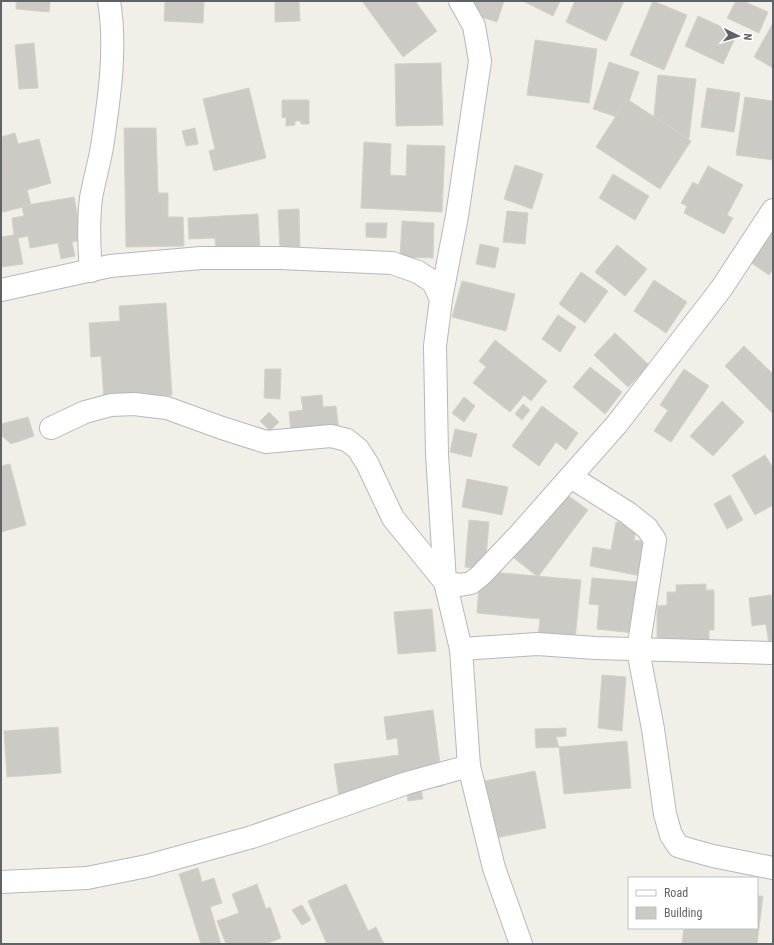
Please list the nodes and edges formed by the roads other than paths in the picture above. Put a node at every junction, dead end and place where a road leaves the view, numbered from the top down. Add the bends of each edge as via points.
1 (109, 1) edge
2 (460, 1) edge
3 (773, 210) edge
4 (91, 271) junction
5 (1, 290) edge
6 (441, 299) junction
7 (51, 428) dead end
8 (571, 477) junction
9 (445, 582) junction
10 (461, 649) junction
11 (638, 650) junction
12 (773, 653) edge
13 (469, 766) junction
14 (773, 868) edge
15 (1, 882) edge
16 (521, 944) edge

1 - 4 street via 111,58 102,148 92,198 89,238
2 - 6 street via 474,26 480,61
3 - 8 street via 721,289 617,424
4 - 5 street
4 - 6 street via 110,266 201,258 280,258 392,263 418,272 433,282
6 - 9 street via 435,346 437,454
7 - 9 street via 85,412 111,405 134,404 168,408 266,442 331,436 347,440 358,449 367,463 393,518
8 - 9 street via 481,575 471,583 460,585
8 - 11 street via 628,513 647,528 655,540
9 - 10 street
10 - 11 street via 537,644
10 - 13 street
11 - 12 street
11 - 14 street via 671,835 678,846
13 - 15 street via 407,783 252,837 148,866 87,878
13 - 16 street via 494,868

